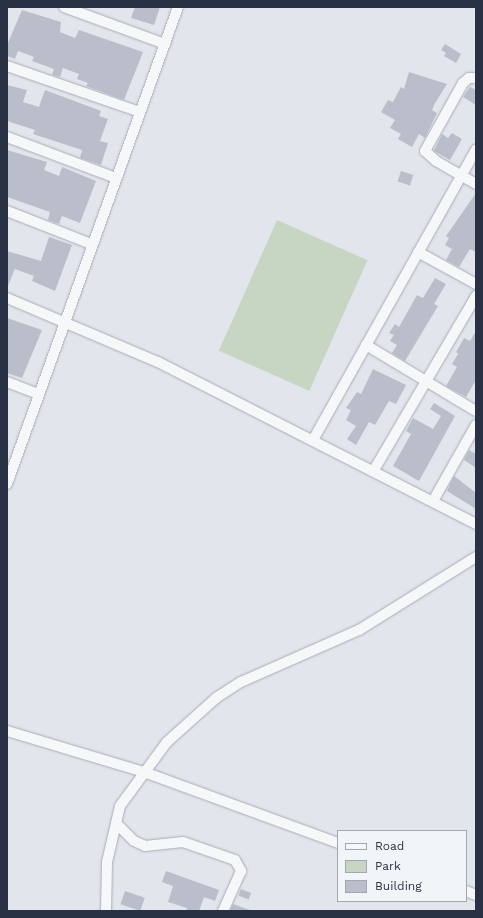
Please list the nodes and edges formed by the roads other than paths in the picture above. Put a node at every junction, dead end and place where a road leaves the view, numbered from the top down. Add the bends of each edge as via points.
1 (64, 7) edge
2 (178, 7) edge
3 (165, 44) junction
4 (7, 66) edge
5 (476, 78) edge
6 (140, 112) junction
7 (7, 137) edge
8 (476, 150) edge
9 (462, 175) junction
10 (116, 178) junction
11 (476, 184) edge
12 (7, 211) edge
13 (91, 244) junction
14 (418, 252) junction
15 (476, 284) edge
16 (476, 296) edge
17 (7, 298) edge
18 (63, 320) junction
19 (366, 345) junction
20 (426, 381) junction
21 (7, 382) edge
22 (38, 394) junction
23 (476, 411) edge
24 (476, 425) edge
25 (313, 440) junction
26 (10, 469) edge
27 (374, 470) junction
28 (7, 484) edge
29 (433, 501) junction
30 (476, 524) edge
31 (476, 557) edge
32 (7, 731) edge
33 (144, 772) junction
34 (116, 823) junction
35 (337, 843) edge
36 (106, 911) edge
37 (223, 911) edge

1 - 3 street
2 - 3 street
3 - 6 street
4 - 6 street
5 - 9 street via 469,78 463,83 426,145 429,156
6 - 10 street
7 - 10 street
8 - 9 street
9 - 11 street
9 - 14 street
10 - 13 street
12 - 13 street
13 - 18 street
14 - 15 street
14 - 19 street
16 - 20 street
17 - 18 street
18 - 22 street
18 - 25 street via 158,362
19 - 20 street
19 - 25 street
20 - 23 street
20 - 27 street
21 - 22 street
22 - 26 street
24 - 29 street
25 - 27 street
26 - 28 street
27 - 29 street
29 - 30 street
31 - 33 street via 359,630 289,659 216,698 167,742
32 - 33 street
33 - 34 street via 120,806
33 - 35 street
34 - 36 street via 107,862
34 - 37 street via 126,835 145,846 183,842 235,860 241,871

